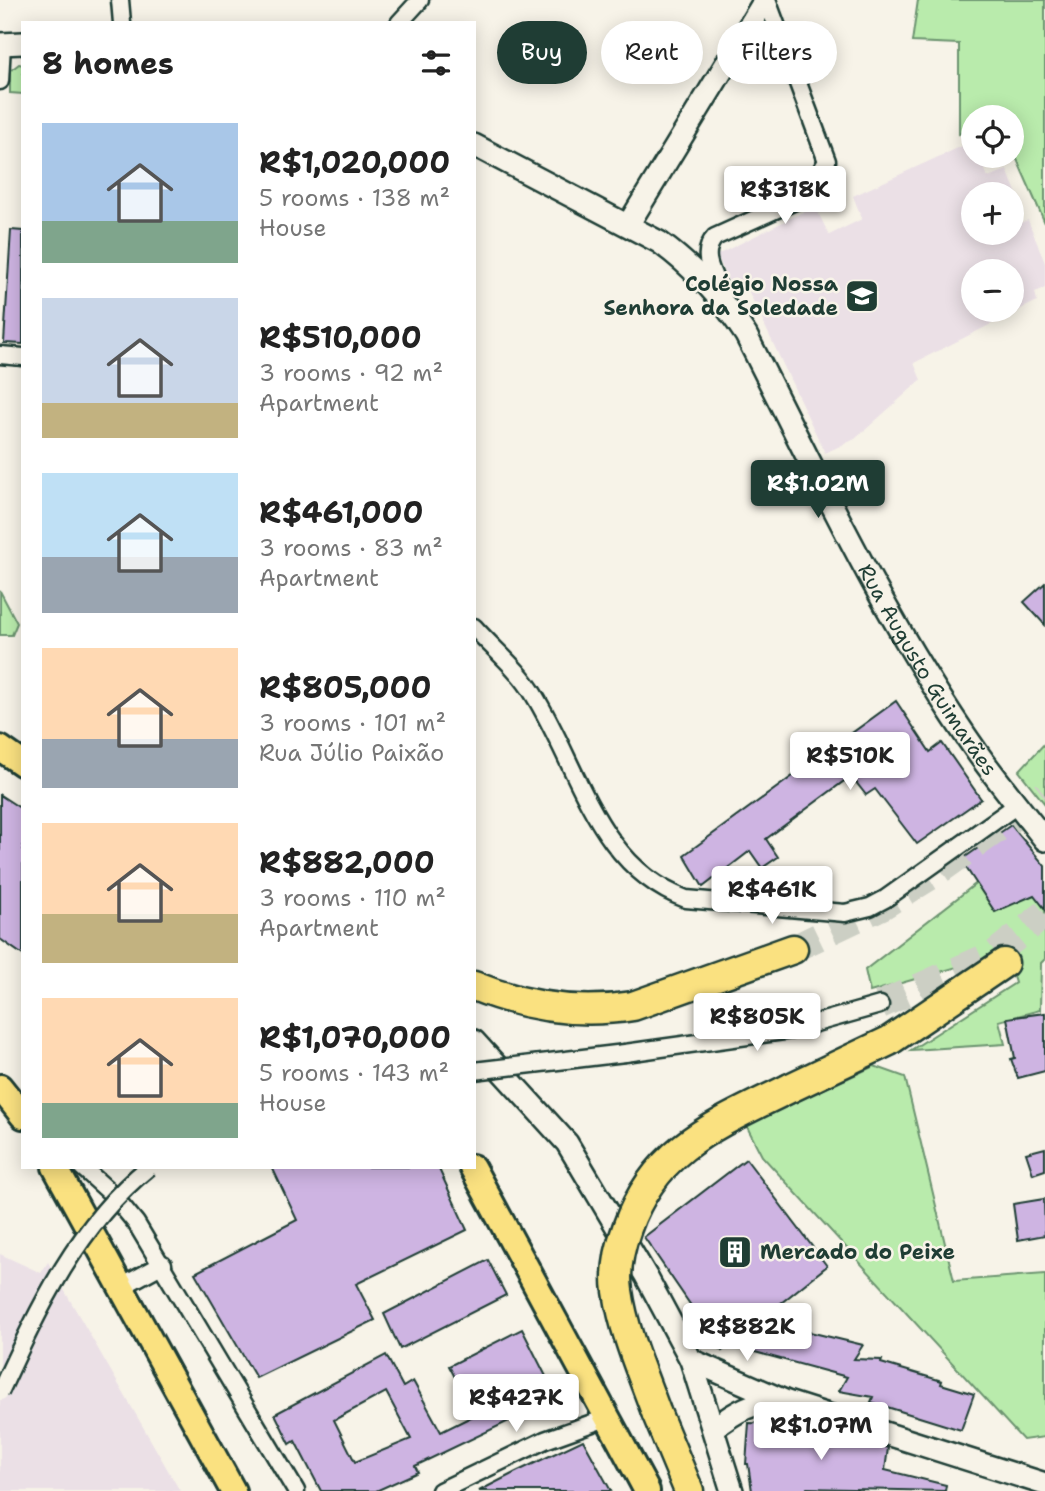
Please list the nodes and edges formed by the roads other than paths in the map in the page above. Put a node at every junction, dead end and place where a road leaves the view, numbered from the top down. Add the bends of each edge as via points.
1 (120, 0) edge
2 (420, 0) edge
3 (766, 0) edge
4 (122, 21) edge
5 (401, 21) edge
6 (8, 43) edge
7 (0, 81) edge
8 (476, 146) edge
9 (628, 225) junction
10 (729, 309) junction
11 (0, 355) edge
12 (21, 357) edge
13 (476, 629) edge
14 (0, 748) edge
15 (21, 763) edge
16 (1017, 805) junction
17 (1045, 840) edge
18 (793, 948) tunnel mouth
19 (1004, 962) dead end
20 (476, 987) edge
21 (880, 1004) tunnel mouth
22 (476, 1043) edge
23 (476, 1071) edge
24 (0, 1087) edge
25 (21, 1113) edge
26 (56, 1169) edge
27 (84, 1169) edge
28 (147, 1169) edge
29 (473, 1169) edge
30 (163, 1264) junction
31 (121, 1287) junction
32 (691, 1360) junction
33 (0, 1392) edge
34 (787, 1402) junction
35 (609, 1417) junction
36 (713, 1429) junction
37 (1045, 1484) edge
38 (233, 1491) edge
39 (296, 1491) edge
40 (440, 1491) edge
41 (647, 1491) edge
42 (689, 1491) edge
43 (732, 1491) edge

1 - 4 street
2 - 5 street
3 - 9 main road
3 - 10 street via 827,162 806,196 710,242 706,258
6 - 7 street
8 - 9 main road, Rua Augusto Guimarães
9 - 10 main road, Rua Augusto Guimarães via 682,259
10 - 16 main road, Rua Augusto Guimarães via 916,656 979,756
11 - 12 street
13 - 16 street via 533,693 600,823 630,866 666,892 687,900 845,913 861,910 885,899
14 - 15 main road
16 - 17 main road, Rua Augusto Guimarães
18 - 20 highway via 633,1006 610,1009 569,1011
19 - 42 highway, bridge via 889,1041 702,1132 678,1149 642,1193 618,1262 617,1287 629,1338
21 - 23 street, bridge via 791,1030
22 - 32 main road via 568,1143
24 - 25 main road
26 - 31 main road
27 - 30 street via 127,1211
28 - 33 street, bridge via 80,1242 38,1311
29 - 35 main road
30 - 31 street
30 - 39 street
31 - 38 main road
32 - 34 main road
32 - 36 main road
34 - 36 main road via 761,1401 746,1406
34 - 37 main road
35 - 40 street via 545,1440
35 - 41 main road
36 - 43 main road

